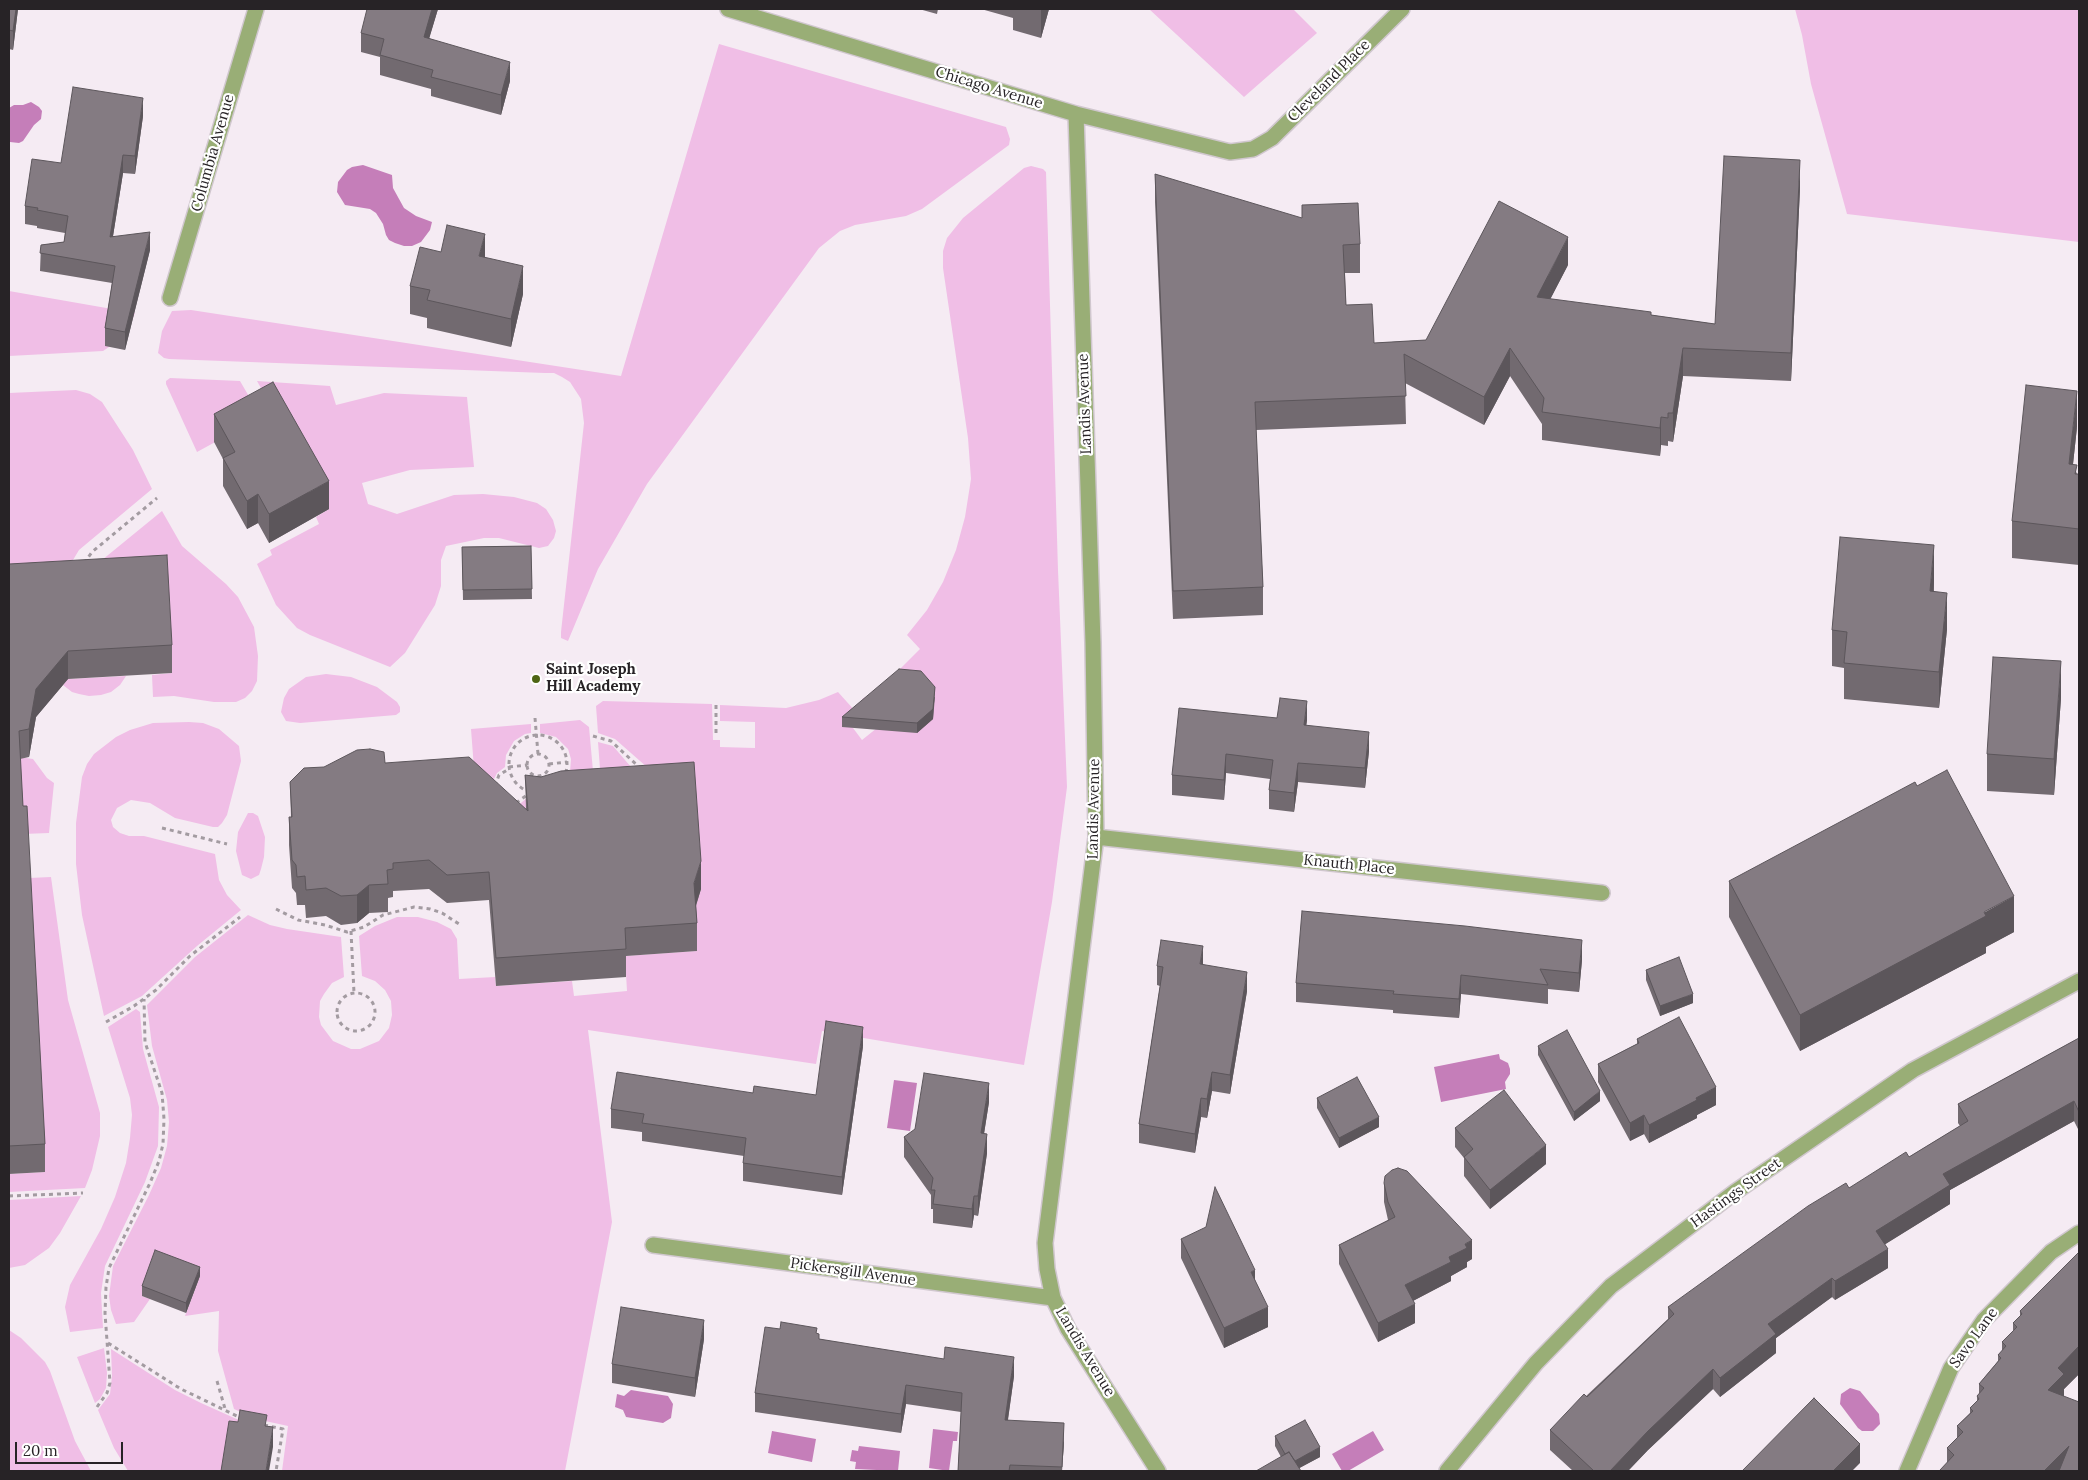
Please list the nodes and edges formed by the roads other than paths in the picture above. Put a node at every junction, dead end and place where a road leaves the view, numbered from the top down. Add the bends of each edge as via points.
1 (256, 9) edge
2 (728, 9) edge
3 (1402, 9) edge
4 (1076, 114) junction
5 (1253, 149) joint
6 (170, 298) dead end
7 (1096, 838) junction
8 (1602, 893) dead end
9 (2079, 981) edge
10 (2079, 1233) edge
11 (654, 1245) dead end
12 (1053, 1298) junction
13 (1158, 1471) edge
14 (1447, 1471) edge
15 (1907, 1471) edge

1 - 6 street, Columbia Avenue
2 - 4 street, Chicago Avenue
3 - 5 street, Cleveland Place via 1272,138
4 - 5 street, Chicago Avenue via 1230,152
4 - 7 street, Landis Avenue
7 - 8 street, Knauth Place
7 - 12 street, Landis Avenue via 1045,1243
9 - 14 street, Hastings Street via 1913,1070 1735,1192 1612,1286 1536,1363
10 - 15 street, Savo Lane via 2051,1252 1984,1320 1951,1368
11 - 12 street, Pickersgill Avenue
12 - 13 street, Landis Avenue via 1068,1329

